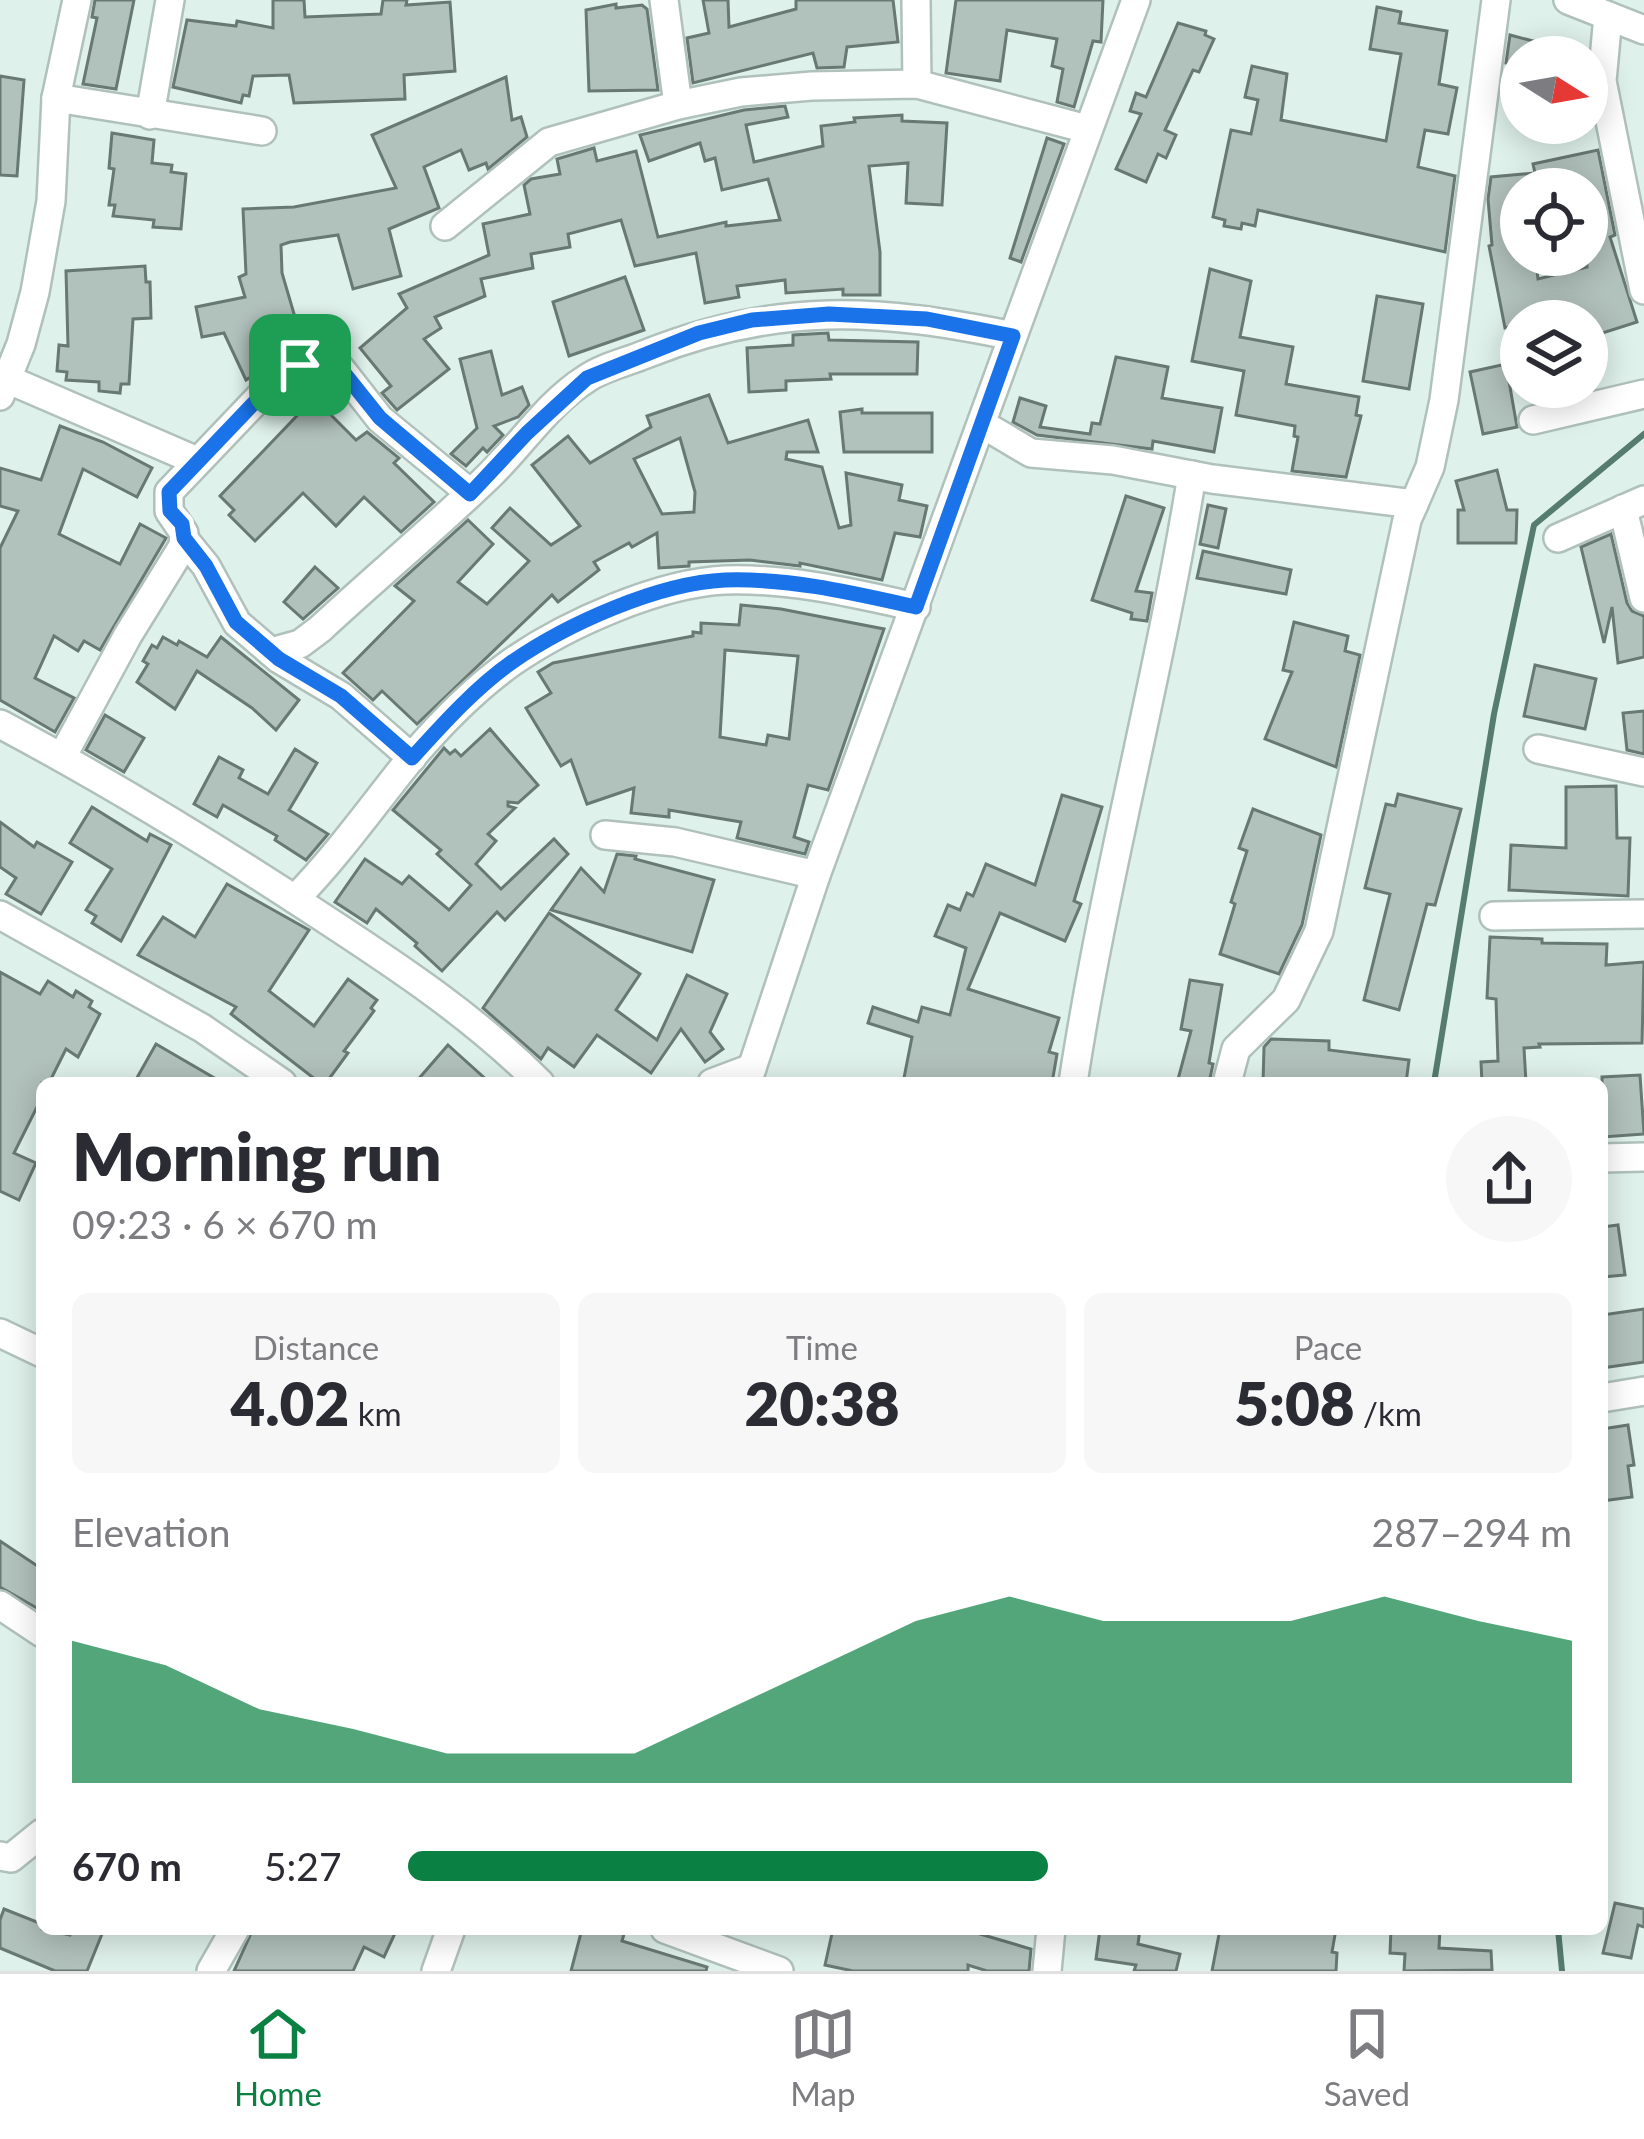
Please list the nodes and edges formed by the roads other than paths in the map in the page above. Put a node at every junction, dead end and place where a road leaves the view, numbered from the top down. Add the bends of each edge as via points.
1 (77, 0) edge
2 (170, 0) edge
3 (664, 0) edge
4 (916, 0) edge
5 (1136, 0) edge
6 (1496, 0) edge
7 (1568, 0) edge
8 (1607, 16) junction
9 (1644, 30) edge
10 (917, 84) junction
11 (56, 98) junction
12 (678, 105) junction
13 (151, 115) junction
14 (1087, 129) junction
15 (262, 131) dead end
16 (446, 226) dead end
17 (1644, 290) edge
18 (1013, 336) junction
19 (5, 376) edge
20 (1644, 394) edge
21 (1533, 420) dead end
22 (982, 424) junction
23 (197, 460) junction
24 (1192, 476) junction
25 (470, 494) junction
26 (1414, 504) junction
27 (1634, 504) edge
28 (184, 538) junction
29 (1558, 538) dead end
30 (1644, 598) edge
31 (916, 607) junction
32 (271, 652) junction
33 (0, 724) edge
34 (1538, 749) dead end
35 (62, 757) junction
36 (412, 758) junction
37 (1644, 772) edge
38 (605, 835) dead end
39 (816, 875) junction
40 (295, 899) junction
41 (1644, 914) edge
42 (0, 915) edge
43 (1494, 916) dead end
44 (749, 1075) edge
45 (273, 1077) edge
46 (533, 1077) edge
47 (1074, 1077) edge
48 (1229, 1077) edge
49 (1644, 1157) edge
50 (1608, 1158) edge
51 (0, 1333) edge
52 (36, 1350) edge
53 (1644, 1391) edge
54 (1608, 1397) edge
55 (0, 1605) edge
56 (36, 1629) edge
57 (36, 1838) edge
58 (0, 1856) edge
59 (232, 1935) edge
60 (450, 1935) edge
61 (681, 1935) edge
62 (1050, 1935) edge
63 (211, 1971) edge
64 (436, 1971) edge
65 (779, 1971) edge
66 (1047, 1971) edge

1 - 11 street
2 - 13 street
3 - 12 street
4 - 10 street
5 - 14 street
6 - 26 street via 1444,400
7 - 8 street
8 - 9 street
8 - 17 street via 1601,81
10 - 12 street via 741,92
10 - 14 street
11 - 13 street
11 - 19 street via 35,292
12 - 16 street via 549,142
13 - 15 street
14 - 18 street
18 - 22 street
18 - 25 street via 889,314 752,320 699,333 587,378
19 - 23 street
20 - 21 street
22 - 24 street via 1031,453
22 - 31 street
23 - 25 street via 272,384 300,365 322,362 340,368 380,418
23 - 28 street via 167,499
24 - 26 street
24 - 47 street
25 - 32 street via 320,629
26 - 48 street via 1319,931 1286,1000 1236,1049
27 - 29 street
27 - 30 street
28 - 32 street via 236,622
28 - 35 street
31 - 36 street via 822,586 726,580 653,593 512,663
31 - 39 street
32 - 36 street via 341,696
33 - 35 street
34 - 37 street
35 - 40 street
36 - 40 street
38 - 39 street via 675,842
39 - 44 street
40 - 46 street via 440,994
41 - 43 street
42 - 45 street
49 - 50 street
51 - 52 street
53 - 54 street
55 - 56 street
57 - 58 street via 11,1858
59 - 63 street
60 - 64 street
61 - 65 street
62 - 66 street

